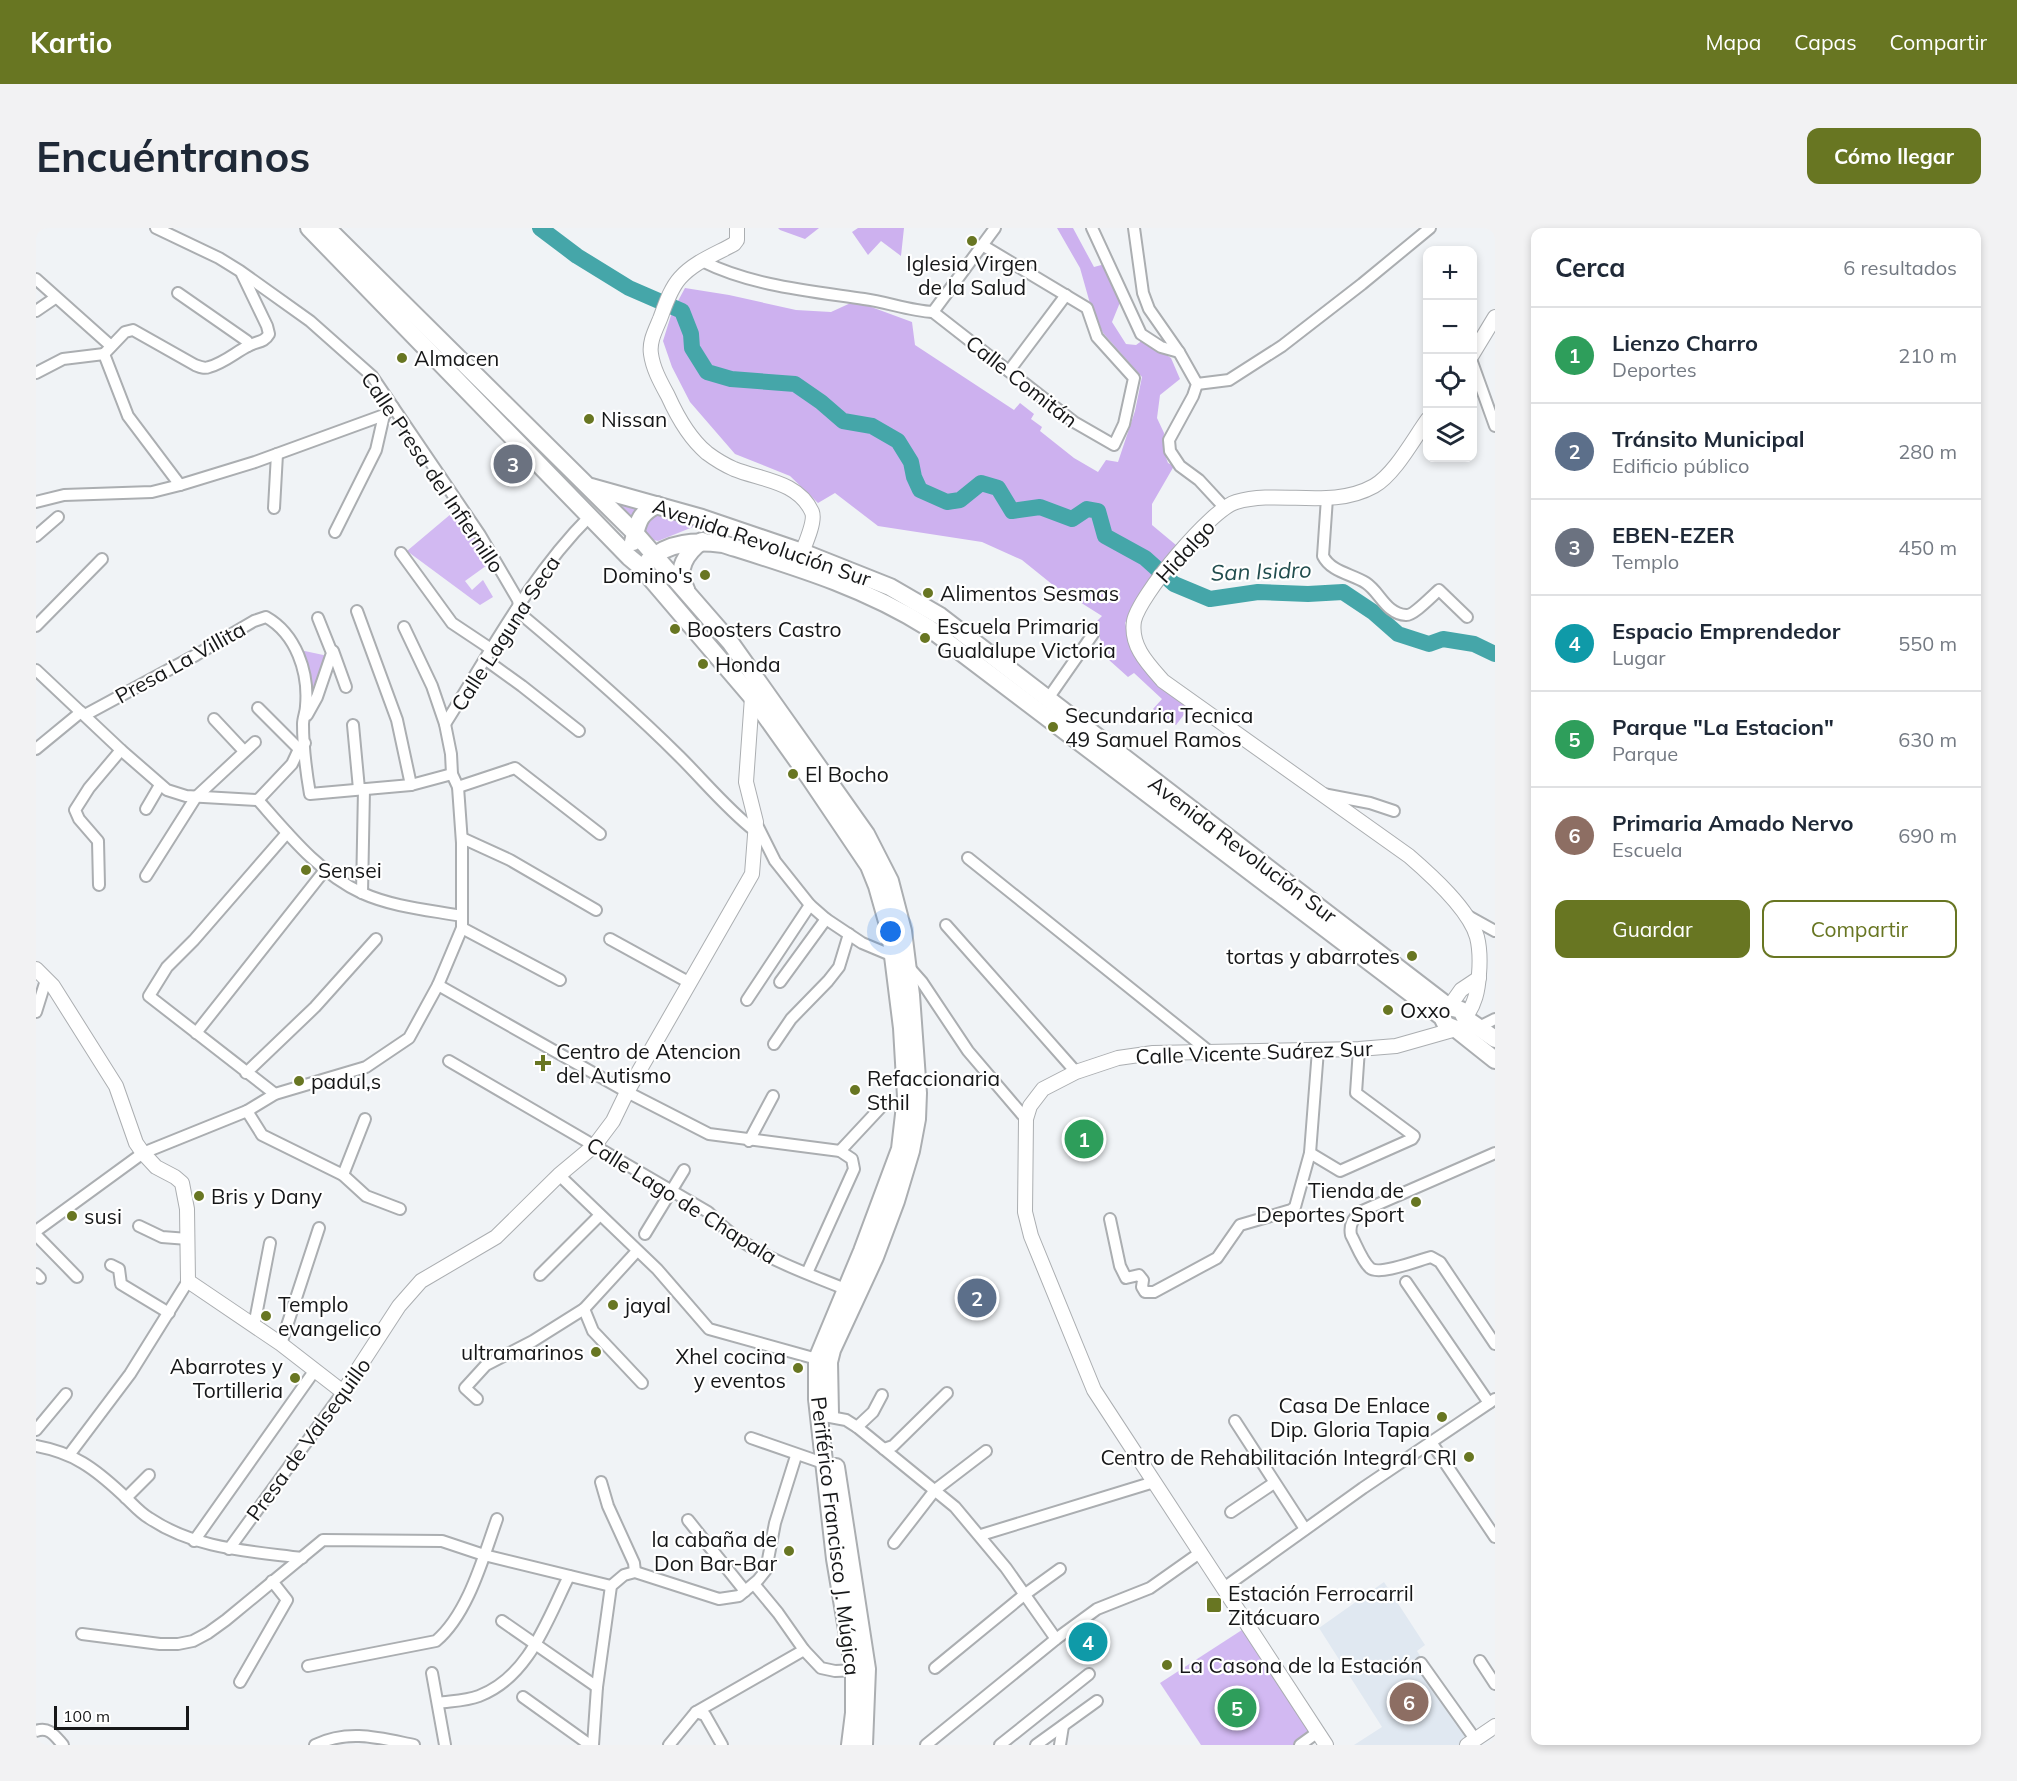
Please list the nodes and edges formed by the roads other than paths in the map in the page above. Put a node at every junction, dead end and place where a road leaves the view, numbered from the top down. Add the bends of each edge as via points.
1 (156, 228) edge
2 (309, 228) edge
3 (327, 228) edge
4 (737, 228) edge
5 (995, 228) edge
6 (1092, 228) edge
7 (1134, 228) edge
8 (1430, 228) edge
9 (982, 246) junction
10 (702, 261) junction
11 (241, 272) junction
12 (36, 279) edge
13 (178, 293) dead end
14 (1066, 295) junction
15 (55, 298) junction
16 (36, 311) edge
17 (933, 312) junction
18 (1495, 316) edge
19 (248, 346) junction
20 (108, 350) junction
21 (1179, 352) junction
22 (1474, 354) edge
23 (1009, 370) junction
24 (36, 373) edge
25 (1477, 374) edge
26 (1197, 384) junction
27 (389, 411) junction
28 (1423, 426) edge
29 (1495, 426) edge
30 (277, 454) junction
31 (180, 485) junction
32 (561, 485) junction
33 (588, 487) junction
34 (1327, 498) junction
35 (36, 502) edge
36 (657, 505) junction
37 (1224, 507) junction
38 (274, 508) dead end
39 (590, 516) junction
40 (58, 517) dead end
41 (335, 532) dead end
42 (636, 533) junction
43 (36, 536) edge
44 (702, 541) junction
45 (401, 553) dead end
46 (655, 555) junction
47 (102, 559) dead end
48 (799, 560) junction
49 (635, 562) junction
50 (689, 594) junction
51 (518, 608) junction
52 (357, 610) dead end
53 (1467, 616) dead end
54 (318, 618) dead end
55 (36, 626) edge
56 (404, 627) dead end
57 (1093, 634) dead end
58 (491, 649) junction
59 (332, 650) junction
60 (486, 660) junction
61 (36, 670) edge
62 (346, 687) dead end
63 (760, 694) junction
64 (1047, 700) junction
65 (258, 708) dead end
66 (83, 714) junction
67 (214, 719) dead end
68 (304, 720) junction
69 (445, 724) junction
70 (353, 725) dead end
71 (579, 731) dead end
72 (255, 742) dead end
73 (302, 746) junction
74 (36, 749) edge
75 (121, 750) junction
76 (244, 751) junction
77 (292, 764) junction
78 (452, 774) junction
79 (307, 778) junction
80 (160, 785) junction
81 (411, 785) junction
82 (458, 787) junction
83 (362, 789) junction
84 (1323, 794) junction
85 (196, 797) junction
86 (258, 800) junction
87 (146, 809) dead end
88 (1394, 811) dead end
89 (755, 827) junction
90 (287, 833) junction
91 (600, 834) dead end
92 (462, 838) junction
93 (968, 858) dead end
94 (325, 870) junction
95 (146, 876) dead end
96 (99, 885) dead end
97 (362, 893) junction
98 (810, 905) junction
99 (596, 909) dead end
100 (1463, 913) junction
101 (462, 916) junction
102 (826, 919) junction
103 (946, 925) dead end
104 (462, 928) junction
105 (1495, 931) edge
106 (849, 934) junction
107 (376, 939) dead end
108 (610, 939) dead end
109 (900, 960) junction
110 (36, 969) edge
111 (1479, 978) junction
112 (46, 980) junction
113 (560, 980) dead end
114 (780, 982) dead end
115 (690, 983) junction
116 (438, 985) junction
117 (747, 1000) dead end
118 (36, 1012) edge
119 (1446, 1012) junction
120 (1495, 1019) edge
121 (1467, 1025) junction
122 (196, 1033) junction
123 (1433, 1037) junction
124 (1495, 1039) edge
125 (774, 1044) dead end
126 (1359, 1049) junction
127 (1318, 1050) junction
128 (1211, 1053) junction
129 (1495, 1060) edge
130 (449, 1061) dead end
131 (1076, 1072) junction
132 (246, 1073) junction
133 (627, 1092) junction
134 (275, 1094) junction
135 (773, 1096) dead end
136 (882, 1106) dead end
137 (247, 1111) junction
138 (365, 1119) dead end
139 (1026, 1119) junction
140 (749, 1141) junction
141 (595, 1145) junction
142 (840, 1151) junction
143 (143, 1153) junction
144 (1310, 1153) junction
145 (1495, 1153) edge
146 (684, 1170) dead end
147 (344, 1175) junction
148 (559, 1175) junction
149 (671, 1191) junction
150 (400, 1209) dead end
151 (600, 1215) junction
152 (1110, 1220) dead end
153 (139, 1226) dead end
154 (319, 1228) dead end
155 (36, 1233) edge
156 (645, 1234) dead end
157 (188, 1239) junction
158 (270, 1243) dead end
159 (638, 1251) junction
160 (111, 1265) dead end
161 (807, 1273) junction
162 (540, 1275) dead end
163 (77, 1277) dead end
164 (188, 1281) junction
165 (1407, 1282) dead end
166 (851, 1291) junction
167 (584, 1309) junction
168 (169, 1312) junction
169 (254, 1326) junction
170 (281, 1344) junction
171 (1495, 1344) edge
172 (817, 1359) junction
173 (315, 1370) junction
174 (642, 1383) dead end
175 (343, 1392) junction
176 (947, 1393) dead end
177 (66, 1394) dead end
178 (882, 1395) dead end
179 (477, 1399) dead end
180 (1492, 1401) edge
181 (830, 1417) junction
182 (1234, 1421) dead end
183 (857, 1428) junction
184 (36, 1430) edge
185 (751, 1438) dead end
186 (1431, 1442) junction
187 (36, 1446) edge
188 (884, 1449) junction
189 (986, 1451) dead end
190 (69, 1455) junction
191 (796, 1456) junction
192 (826, 1464) junction
193 (149, 1475) dead end
194 (601, 1482) dead end
195 (1154, 1482) junction
196 (1274, 1483) junction
197 (935, 1490) junction
198 (126, 1498) junction
199 (1232, 1512) dead end
200 (497, 1519) dead end
201 (688, 1520) dead end
202 (1305, 1528) junction
203 (981, 1535) junction
204 (1495, 1537) edge
205 (194, 1541) junction
206 (894, 1543) dead end
207 (229, 1549) junction
208 (1201, 1552) junction
209 (484, 1555) junction
210 (302, 1558) junction
211 (1060, 1569) dead end
212 (635, 1572) junction
213 (568, 1576) junction
214 (272, 1581) junction
215 (611, 1586) junction
216 (749, 1587) junction
217 (1225, 1587) junction
218 (1024, 1595) junction
219 (502, 1621) dead end
220 (82, 1634) dead end
221 (1056, 1638) junction
222 (536, 1643) junction
223 (804, 1650) junction
224 (1480, 1661) dead end
225 (1421, 1663) dead end
226 (308, 1666) dead end
227 (935, 1668) dead end
228 (860, 1670) junction
229 (432, 1673) dead end
230 (1089, 1674) dead end
231 (240, 1682) dead end
232 (1495, 1684) edge
233 (597, 1687) junction
234 (523, 1697) dead end
235 (1097, 1701) dead end
236 (438, 1703) junction
237 (696, 1712) junction
238 (1063, 1726) junction
239 (1495, 1726) edge
240 (36, 1731) edge
241 (1318, 1732) junction
242 (1471, 1742) edge
243 (63, 1745) edge
244 (315, 1745) edge
245 (414, 1745) edge
246 (445, 1745) edge
247 (592, 1745) edge
248 (669, 1745) edge
249 (722, 1745) edge
250 (850, 1745) edge
251 (864, 1745) edge
252 (926, 1745) edge
253 (1000, 1745) edge
254 (1036, 1745) edge
255 (1060, 1745) edge
256 (1300, 1745) edge
257 (1326, 1745) edge

1 - 11 street, Calle Presa del Infiernillo
2 - 32 main road, Periférico Francisco J. Múgica
3 - 33 main road, Periférico Francisco J. Múgica
4 - 10 street via 734,244
5 - 9 street
6 - 21 street via 1141,334 1161,347
7 - 21 street via 1143,293 1149,309
8 - 26 street via 1282,346 1229,380
9 - 14 street
9 - 17 street
10 - 17 street via 722,271 770,284
10 - 48 street via 671,290 650,343 654,368 672,406 707,453 735,470 778,483 801,496 813,520
11 - 19 street via 269,334 265,341
11 - 27 street, Calle Presa del Infiernillo via 310,321 372,376
12 - 15 street
13 - 19 street via 247,341
14 - 23 street
14 - 23 street, Calle Comitán via 1087,308 1096,337 1134,378 1124,424 1114,445 1087,430
15 - 16 street
15 - 20 street
17 - 23 street, Calle Comitán
18 - 22 street
19 - 20 street via 208,368 133,330 125,332
20 - 24 street via 63,359
20 - 31 street via 128,416
21 - 26 street
25 - 29 street
26 - 37 street via 1169,440 1170,451 1180,466
27 - 30 street
27 - 41 street via 376,450
27 - 51 street, Calle Presa del Infiernillo via 480,535 518,600
28 - 34 street via 1383,480 1360,491
30 - 31 street
30 - 38 street
31 - 35 street via 152,492 64,495
32 - 33 main road, Avenida Revolución Sur
32 - 39 main road, Periférico Francisco J. Múgica
33 - 36 main road, Avenida Revolución Sur
33 - 42 main road, Periférico Francisco J. Múgica
34 - 37 street via 1257,498
34 - 53 street via 1323,556 1330,566 1368,584 1385,605 1403,615 1411,614 1439,590
36 - 42 main road via 639,519
36 - 48 main road, Avenida Revolución Sur via 702,518
37 - 84 street, Hidalgo via 1146,595 1134,622 1138,649 1163,681
39 - 49 main road, Periférico Francisco J. Múgica
39 - 51 street, Calle Laguna Seca via 552,558
40 - 43 street
42 - 46 main road, Periférico Francisco J. Múgica
42 - 49 main road
44 - 46 main road, Avenida Revolución Sur via 680,544
44 - 48 main road, Avenida Revolución Sur
44 - 50 main road via 689,552 682,566 682,583
45 - 58 street via 452,623
46 - 49 main road, Avenida Revolución Sur
46 - 50 main road, Periférico Francisco J. Múgica
47 - 55 street
48 - 64 main road, Avenida Revolución Sur via 890,588 940,616
48 - 119 main road, Avenida Revolución Sur via 929,628
49 - 63 main road, Periférico Francisco J. Múgica
50 - 63 main road, Periférico Francisco J. Múgica via 730,642
51 - 58 street, Calle Laguna Seca
51 - 89 street, Calle Presa del Infiernillo via 605,686 726,805
52 - 81 street via 397,720
54 - 59 street
56 - 69 street
57 - 64 street
58 - 60 street, Calle Laguna Seca
59 - 62 street
59 - 68 street via 318,698
60 - 69 street, Calle Laguna Seca
60 - 71 street
61 - 66 street
63 - 89 street, Presa de Valsequillo via 746,782
63 - 109 main road, Periférico Francisco J. Múgica via 866,834 880,859 897,905
64 - 119 main road, Avenida Revolución Sur
65 - 73 street
66 - 68 street, Presa La Villita via 266,617 283,630 297,649 306,691
66 - 74 street
66 - 75 street
67 - 76 street
68 - 73 street, Presa La Villita
69 - 78 street
70 - 83 street
72 - 76 street
73 - 77 street
73 - 79 street, Presa La Villita
75 - 80 street
75 - 96 street via 75,810 98,840
76 - 85 street
77 - 79 street
77 - 86 street
78 - 81 street
78 - 82 street
79 - 83 street, Presa La Villita via 310,794
80 - 85 street via 176,794
80 - 87 street
81 - 83 street
82 - 91 street via 515,768
82 - 92 street
83 - 97 street
84 - 88 street
84 - 100 street, Hidalgo via 1438,881
85 - 86 street
85 - 95 street
86 - 90 street
89 - 98 street, Calle Presa del Infiernillo via 775,861
89 - 115 street, Presa de Valsequillo via 752,874
90 - 94 street
90 - 122 street via 167,967 149,996
92 - 99 street via 510,860
92 - 101 street
93 - 128 street
94 - 97 street
94 - 122 street
97 - 101 street via 392,903
98 - 102 street, Calle Presa del Infiernillo
98 - 117 street
100 - 105 street
100 - 111 street, Hidalgo via 1476,935
101 - 104 street
102 - 106 street, Calle Presa del Infiernillo
102 - 114 street
103 - 131 street
104 - 113 street
104 - 116 street
106 - 109 street, Calle Presa del Infiernillo
106 - 125 street via 839,967 792,1018
107 - 132 street
108 - 115 street
109 - 139 street via 922,982 968,1051
109 - 166 main road, Periférico Francisco J. Múgica via 911,995 917,1119 911,1152 875,1257
110 - 112 street
111 - 119 street via 1461,990
111 - 121 street, Hidalgo
112 - 118 street
112 - 143 street via 116,1086
115 - 133 street, Presa de Valsequillo
116 - 133 street
116 - 134 street via 409,1038 366,1067
119 - 121 main road, Avenida Revolución Sur via 1446,1025
119 - 123 street
120 - 121 street, Calle Vicente Suárez Sur
121 - 123 street, Calle Vicente Suárez Sur
121 - 124 main road, Avenida Revolución Sur
121 - 129 main road, Avenida Revolución Sur
122 - 132 street
123 - 126 street, Calle Vicente Suárez Sur
126 - 127 street, Calle Vicente Suárez Sur
126 - 144 street via 1356,1093 1414,1136 1340,1171
127 - 128 street, Calle Vicente Suárez Sur
127 - 144 street
128 - 131 street, Calle Vicente Suárez Sur via 1130,1056
130 - 141 street, Calle Lago de Chapala
131 - 139 street, Calle Vicente Suárez Sur via 1042,1089
132 - 134 street
133 - 140 street via 709,1134
133 - 141 street, Presa de Valsequillo via 613,1121
134 - 137 street
135 - 140 street
136 - 142 street
137 - 143 street
137 - 147 street via 262,1135
138 - 147 street
139 - 195 street via 1025,1212 1031,1236 1094,1390
140 - 142 street
141 - 148 street, Presa de Valsequillo
141 - 149 street, Calle Lago de Chapala
142 - 161 street via 852,1159 854,1169
143 - 155 street
143 - 157 street via 156,1167 182,1183
144 - 152 street via 1295,1207 1240,1225 1217,1257 1154,1292 1145,1292 1139,1275 1126,1278
145 - 171 street via 1360,1212 1350,1229 1370,1268 1376,1271 1431,1257 1440,1262
146 - 149 street
147 - 150 street via 366,1196
148 - 151 street
148 - 175 street, Presa de Valsequillo via 496,1236 421,1281 399,1306
149 - 156 street
149 - 161 street, Calle Lago de Chapala via 708,1212 723,1228 772,1260
151 - 159 street
151 - 162 street
153 - 157 street via 162,1238
154 - 170 street
155 - 163 street
157 - 164 street
158 - 169 street
159 - 167 street
159 - 172 street via 709,1329
160 - 168 street via 119,1269 121,1284
161 - 166 street, Calle Lago de Chapala
164 - 168 street
164 - 169 street
165 - 180 street
166 - 172 main road, Periférico Francisco J. Múgica
166 - 181 main road, Periférico Francisco J. Múgica via 830,1356
167 - 174 street via 593,1331
167 - 179 street via 486,1365 465,1388
168 - 190 street via 130,1374
169 - 170 street
170 - 173 street
172 - 192 main road, Periférico Francisco J. Múgica via 817,1399
173 - 175 street
173 - 205 street
175 - 207 street, Presa de Valsequillo
176 - 188 street via 892,1446
177 - 184 street
178 - 183 street via 873,1412
180 - 186 street
181 - 183 street via 846,1420
181 - 228 main road, Periférico Francisco J. Múgica
182 - 196 street
183 - 188 street
185 - 191 street via 787,1449
186 - 202 street
186 - 204 street
187 - 190 street
188 - 197 street
189 - 197 street
190 - 198 street via 82,1461
191 - 192 street
191 - 216 street via 777,1515 766,1570
192 - 228 main road, Periférico Francisco J. Múgica via 835,1559
193 - 198 street
194 - 212 street
195 - 203 street
195 - 208 street
196 - 199 street
196 - 202 street
197 - 203 street
197 - 206 street
198 - 205 street via 147,1517
200 - 209 street
201 - 216 street
202 - 217 street
203 - 218 street
205 - 207 street
207 - 210 street
208 - 217 street
208 - 221 street via 1150,1588 1097,1609
209 - 210 street via 442,1541 323,1540
209 - 213 street
209 - 226 street via 466,1598 446,1632 436,1641
210 - 214 street
211 - 218 street
212 - 215 street
212 - 216 street via 719,1599 739,1596
213 - 215 street
213 - 222 street
214 - 220 street via 193,1641 160,1644
214 - 231 street via 287,1600
215 - 233 street
216 - 223 street via 778,1613
217 - 241 street
218 - 221 street
218 - 227 street
219 - 222 street
221 - 252 street
222 - 233 street
222 - 236 street via 498,1687 477,1697
223 - 228 street via 821,1668
223 - 237 street
224 - 232 street
225 - 242 street
228 - 250 main road, Periférico Francisco J. Múgica
228 - 251 main road, Periférico Francisco J. Múgica
229 - 236 street
230 - 253 street
233 - 247 street
234 - 247 street
235 - 238 street
236 - 246 street
237 - 248 street
237 - 249 street via 705,1715
238 - 254 street
238 - 255 street
239 - 242 street
240 - 243 street via 48,1730
241 - 256 street
241 - 257 street
244 - 245 street via 350,1735

